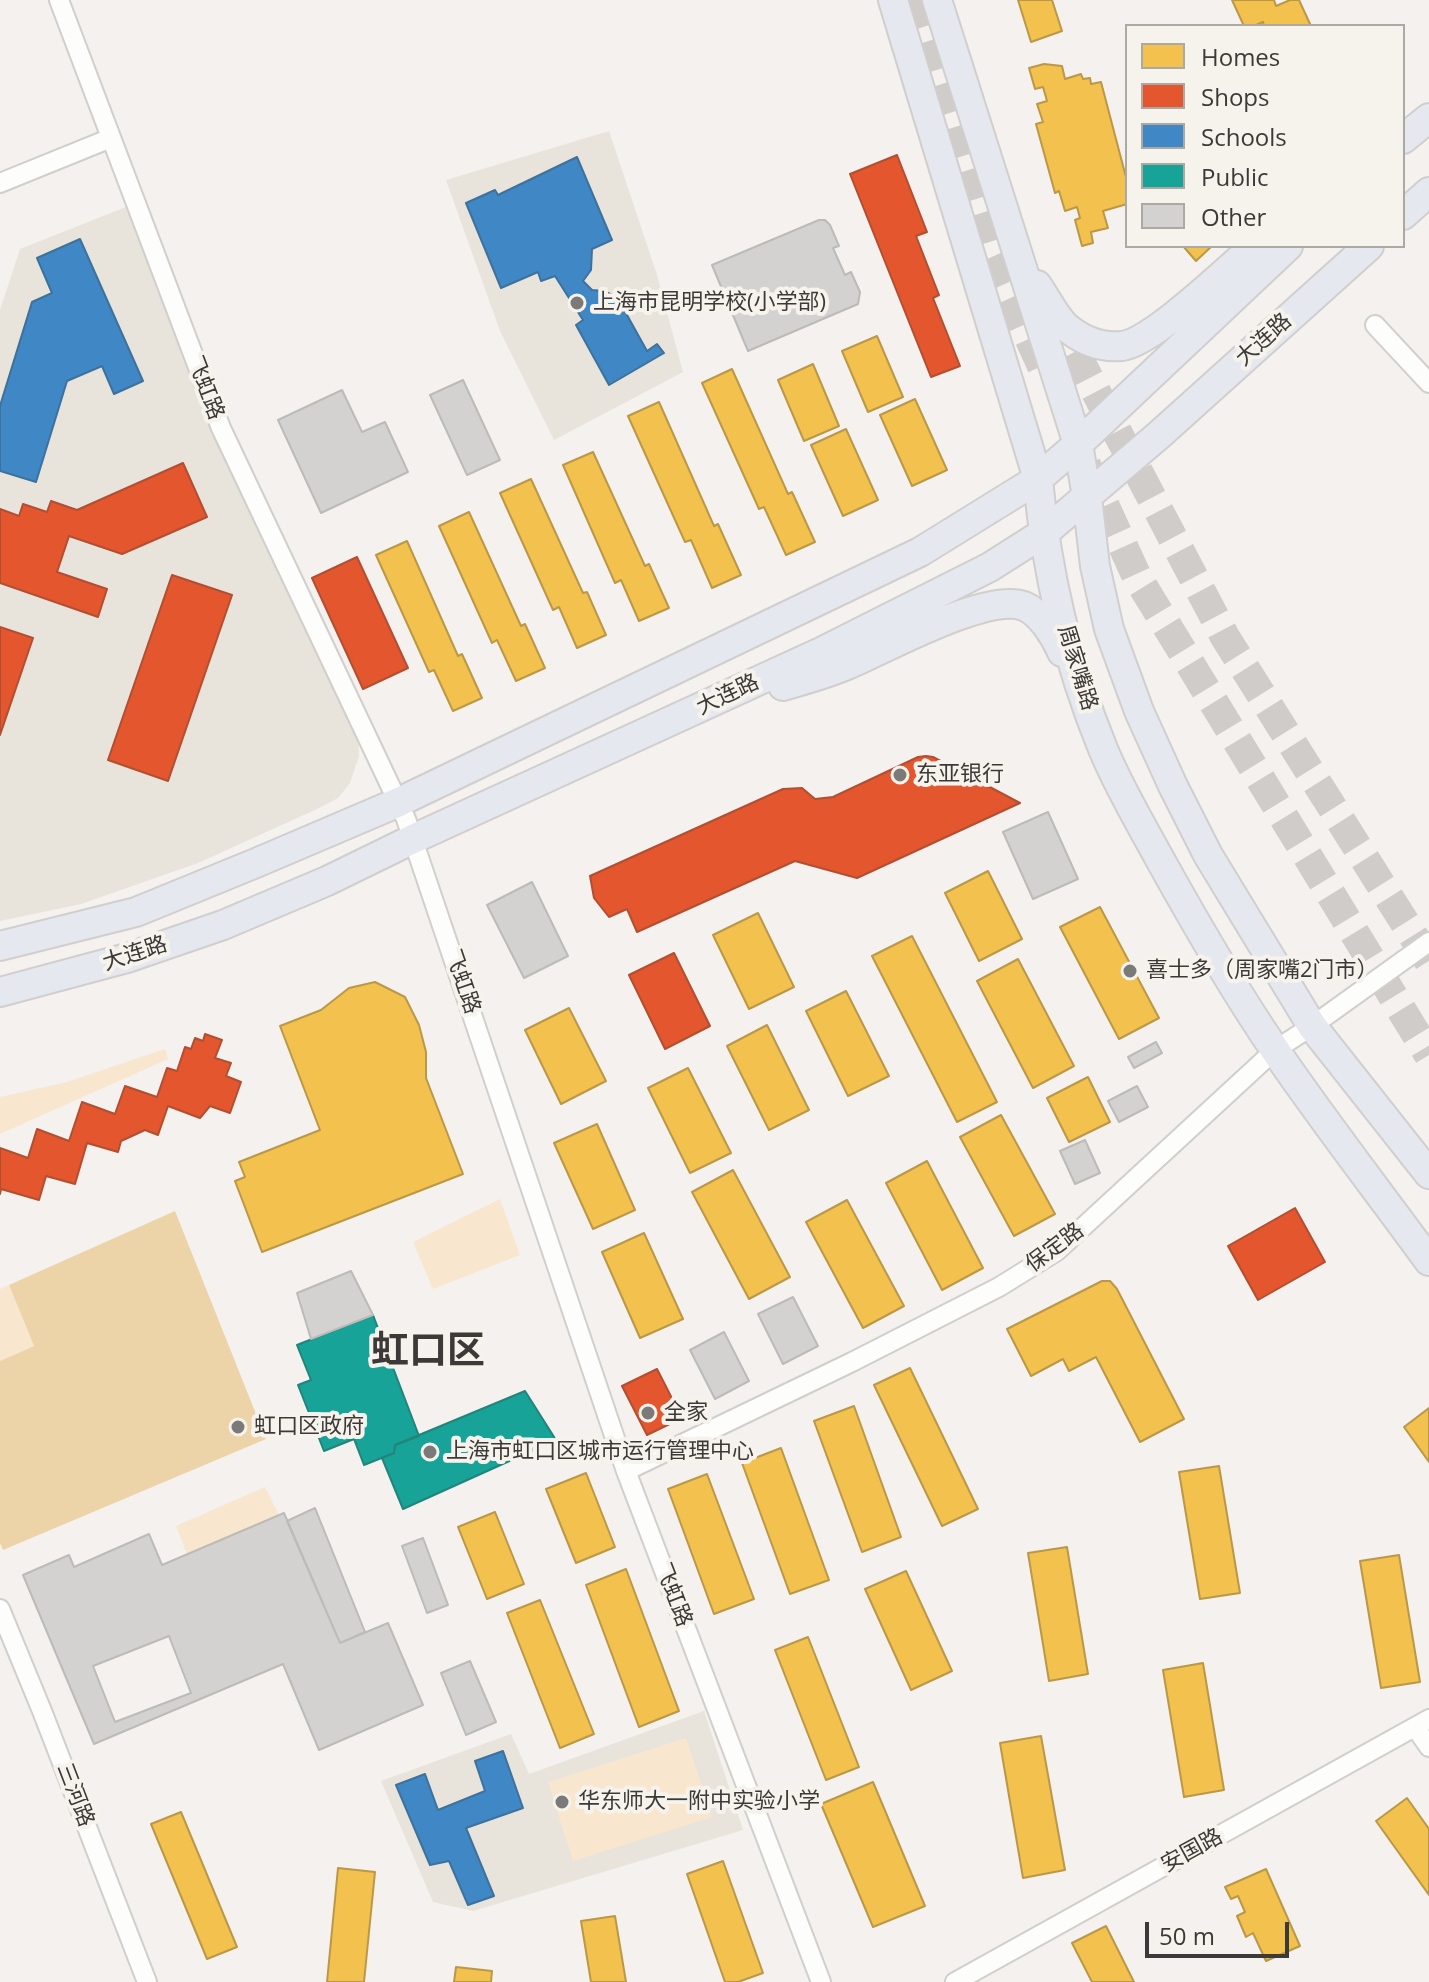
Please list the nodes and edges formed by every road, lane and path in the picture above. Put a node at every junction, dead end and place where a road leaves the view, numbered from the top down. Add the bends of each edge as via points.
1 (59, 0) edge
2 (893, 0) edge
3 (937, 0) edge
4 (1429, 118) edge
5 (1405, 137) edge
6 (111, 138) junction
7 (0, 183) edge
8 (1429, 192) edge
9 (1000, 200) junction
10 (1405, 213) edge
11 (1253, 248) edge
12 (1286, 248) edge
13 (1367, 248) edge
14 (1375, 325) dead end
15 (1429, 383) edge
16 (1078, 444) junction
17 (1038, 479) junction
18 (1087, 497) junction
19 (1045, 532) junction
20 (727, 695) junction
21 (1090, 712) junction
22 (399, 802) junction
23 (413, 839) junction
24 (1429, 942) edge
25 (0, 946) edge
26 (0, 992) edge
27 (1312, 1026) junction
28 (1275, 1050) junction
29 (1429, 1174) edge
30 (1429, 1261) edge
31 (626, 1471) junction
32 (0, 1609) edge
33 (1422, 1723) edge
34 (1429, 1747) edge
35 (147, 1982) edge
36 (821, 1982) edge
37 (955, 1982) edge

1 - 6 street, 飞虹路
2 - 17 main road, 周家嘴路
3 - 9 main road, 周家嘴路
4 - 5 main road
6 - 7 street
6 - 22 street, 飞虹路 via 221,428
8 - 10 main road
9 - 11 main road via 1053,310 1063,324 1097,344 1123,346 1140,340
9 - 16 main road, 周家嘴路
12 - 16 main road, 大连路
13 - 18 main road, 大连路
14 - 15 street
16 - 17 main road, 大连路
16 - 18 main road, 周家嘴路
17 - 19 main road, 周家嘴路
17 - 22 main road, 大连路 via 920,552
18 - 19 main road, 大连路
18 - 27 main road, 周家嘴路 via 1109,629 1139,711 1208,855
19 - 20 main road, 大连路 via 990,567
19 - 21 main road, 周家嘴路 via 1054,589
20 - 21 main road via 786,685 845,666 964,613 1006,603 1033,611 1044,624
20 - 23 main road, 大连路
21 - 28 main road, 周家嘴路 via 1138,819
22 - 23 street, 飞虹路
22 - 25 main road, 大连路 via 136,912
23 - 26 main road, 大连路 via 223,925
23 - 31 street, 飞虹路
24 - 27 street, 保定路
27 - 28 street, 保定路
27 - 29 main road, 周家嘴路
28 - 30 main road, 周家嘴路
28 - 31 street, 保定路 via 1057,1251 999,1287
31 - 36 street, 飞虹路
32 - 35 street, 三河路
33 - 34 street
33 - 37 street, 安国路

